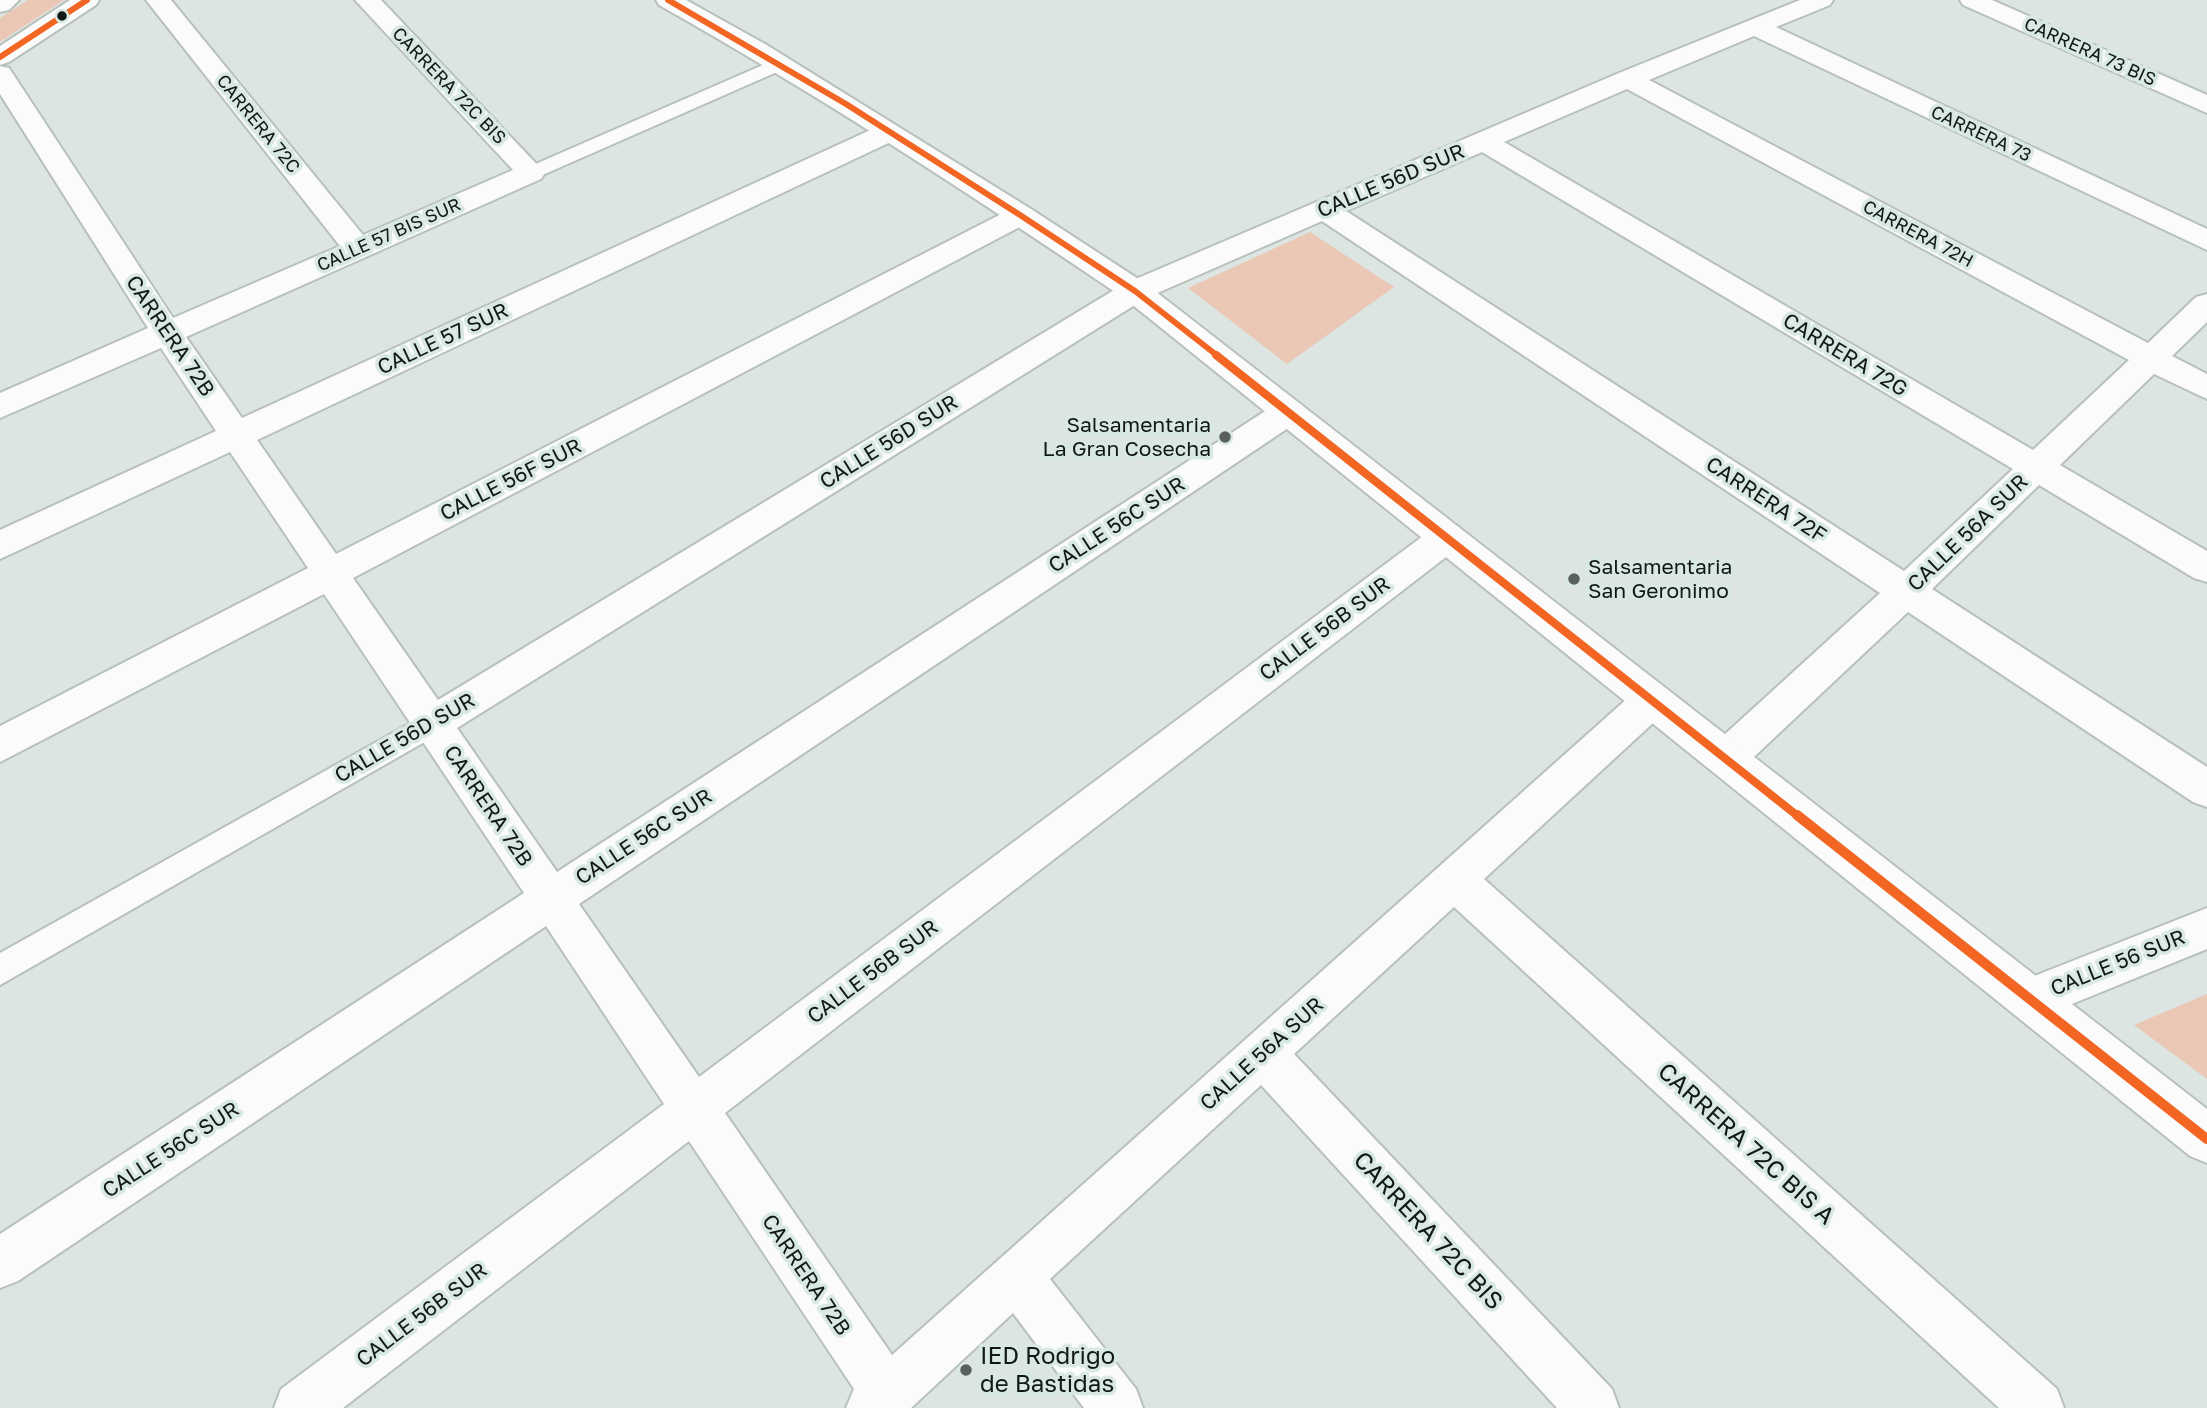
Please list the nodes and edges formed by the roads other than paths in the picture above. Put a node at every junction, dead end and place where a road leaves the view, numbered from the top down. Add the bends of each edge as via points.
1 (7, 0) edge
2 (87, 0) edge
3 (158, 0) edge
4 (367, 0) edge
5 (668, 0) edge
6 (1821, 0) edge
7 (1972, 0) edge
8 (0, 5) edge
9 (1755, 27) junction
10 (0, 57) edge
11 (779, 64) junction
12 (0, 74) edge
13 (1628, 79) junction
14 (2207, 105) edge
15 (887, 133) junction
16 (1484, 142) junction
17 (531, 173) junction
18 (1325, 209) junction
19 (1021, 215) junction
20 (2207, 241) edge
21 (358, 249) junction
22 (1135, 291) junction
23 (2207, 304) edge
24 (167, 333) junction
25 (2150, 358) junction
26 (2207, 388) edge
27 (0, 406) edge
28 (1288, 411) junction
29 (236, 435) junction
30 (2036, 467) junction
31 (1447, 537) junction
32 (0, 545) edge
33 (2207, 568) edge
34 (330, 574) junction
35 (1906, 592) junction
36 (1652, 700) junction
37 (432, 723) junction
38 (0, 745) edge
39 (1726, 758) junction
40 (2207, 789) edge
41 (1454, 880) junction
42 (551, 899) junction
43 (2207, 928) edge
44 (0, 970) edge
45 (2030, 999) junction
46 (1263, 1054) junction
47 (693, 1109) junction
48 (2207, 1139) edge
49 (0, 1263) edge
50 (1017, 1276) junction
51 (880, 1401) edge
52 (300, 1408) edge
53 (1116, 1408) edge
54 (1593, 1408) edge
55 (2038, 1408) edge

1 - 8 street
2 - 10 street
3 - 21 street, CARRERA 72C
4 - 17 street, CARRERA 72C BIS
5 - 11 street
6 - 9 street, CALLE 56D SUR
7 - 14 street, CARRERA 73 BIS
9 - 13 street, CALLE 56D SUR
9 - 20 street, CARRERA 73
11 - 15 street
11 - 17 lane, CALLE 57 BIS SUR
12 - 24 street, CARRERA 72B
13 - 16 street, CALLE 56D SUR
13 - 25 street, CARRERA 72H
15 - 19 street
15 - 29 street, CALLE 57 SUR
16 - 18 street, CALLE 56D SUR
16 - 30 street, CARRERA 72G
17 - 21 street, CALLE 57 BIS SUR
18 - 22 street, CALLE 56D SUR
18 - 35 street, CARRERA 72F
19 - 22 street
19 - 34 street, CALLE 56F SUR
21 - 24 street, CALLE 57 BIS SUR
22 - 28 street
22 - 37 street, CALLE 56D SUR
23 - 25 street, CALLE 56A SUR
24 - 27 street, CALLE 57 BIS SUR
24 - 29 street, CARRERA 72B
25 - 26 street, CARRERA 72H
25 - 30 street, CALLE 56A SUR
28 - 31 street
28 - 42 street, CALLE 56C SUR
29 - 32 street, CALLE 57 SUR
29 - 34 street, CARRERA 72B
30 - 33 street, CARRERA 72G
30 - 35 street, CALLE 56A SUR
31 - 36 street
31 - 47 street, CALLE 56B SUR
34 - 37 street, CARRERA 72B
34 - 38 street, CALLE 56F SUR
35 - 39 street, CALLE 56A SUR
35 - 40 street, CARRERA 72F
36 - 39 street
36 - 41 street, CALLE 56A SUR
37 - 42 street, CARRERA 72B
37 - 44 lane, CALLE 56D SUR
39 - 45 street
41 - 46 street, CALLE 56A SUR
41 - 55 street, CARRERA 72C BIS A
42 - 47 street, CARRERA 72B
42 - 49 street, CALLE 56C SUR
43 - 45 street, CALLE 56 SUR
45 - 48 street
46 - 50 street, CALLE 56A SUR
46 - 54 street, CARRERA 72C BIS
47 - 51 street, CARRERA 72B
47 - 52 street, CALLE 56B SUR
50 - 51 street, CALLE 56A SUR
50 - 53 street

